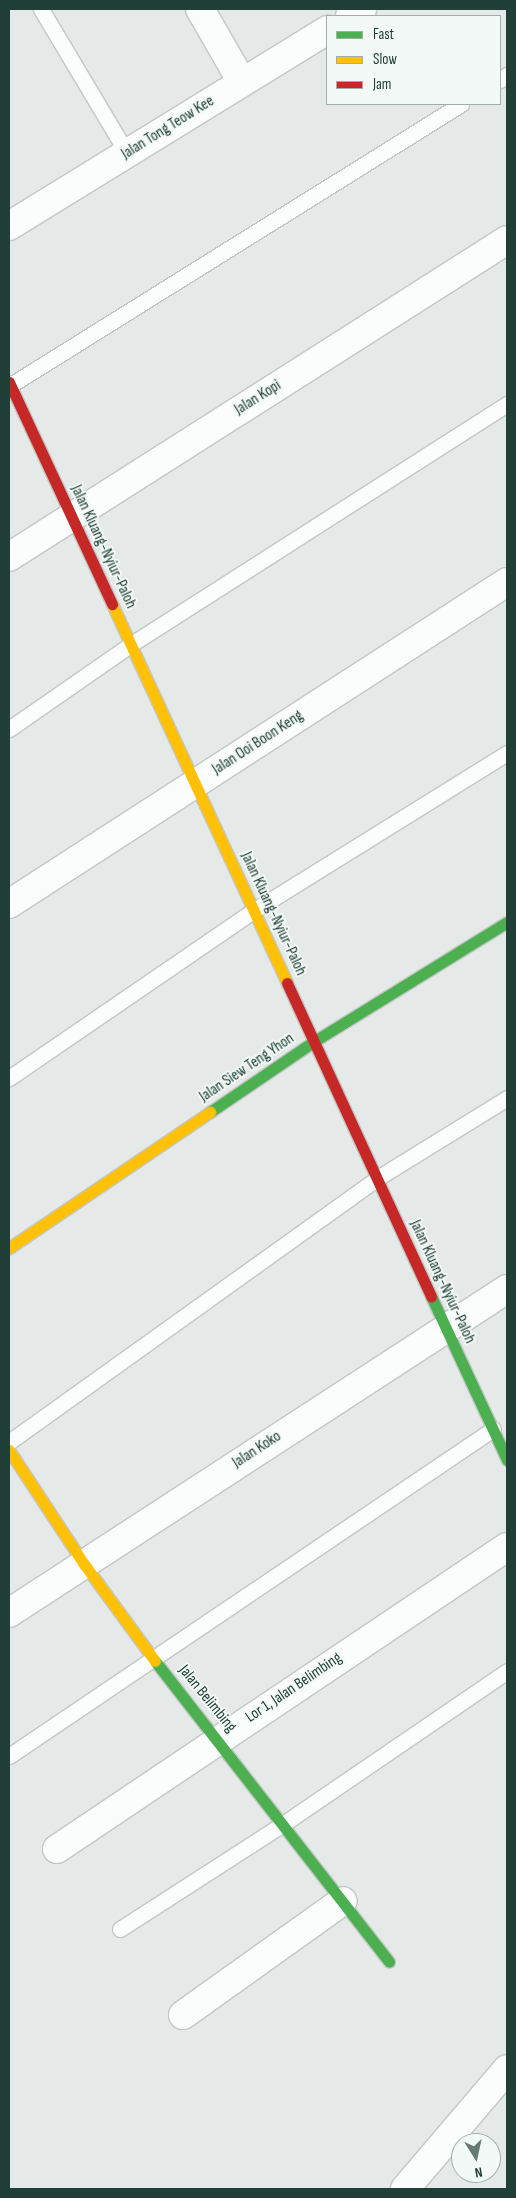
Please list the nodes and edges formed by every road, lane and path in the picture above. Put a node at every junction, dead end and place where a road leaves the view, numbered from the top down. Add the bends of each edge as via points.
1 (40, 9) edge
2 (200, 9) edge
3 (326, 31) edge
4 (242, 82) junction
5 (459, 105) edge
6 (127, 153) junction
7 (9, 226) edge
8 (507, 240) edge
9 (9, 385) edge
10 (507, 404) edge
11 (71, 516) junction
12 (9, 557) edge
13 (507, 582) edge
14 (130, 645) junction
15 (9, 729) edge
16 (507, 753) edge
17 (196, 784) junction
18 (9, 904) edge
19 (253, 911) junction
20 (507, 922) edge
21 (314, 1042) junction
22 (9, 1078) edge
23 (507, 1098) edge
24 (376, 1179) junction
25 (9, 1248) edge
26 (507, 1289) edge
27 (446, 1329) junction
28 (493, 1428) junction
29 (9, 1442) edge
30 (9, 1450) edge
31 (507, 1460) edge
32 (507, 1547) edge
33 (84, 1564) junction
34 (9, 1613) edge
35 (153, 1658) junction
36 (507, 1671) edge
37 (218, 1738) junction
38 (9, 1756) edge
39 (284, 1824) junction
40 (57, 1849) dead end
41 (343, 1902) junction
42 (120, 1929) dead end
43 (389, 1962) dead end
44 (183, 2015) dead end
45 (507, 2069) edge
46 (404, 2189) edge

1 - 6 lane
2 - 4 street
3 - 4 street, Jalan Tong Teow Kee
4 - 6 street, Jalan Tong Teow Kee
5 - 9 lane
6 - 7 street, Jalan Tong Teow Kee
8 - 11 street, Jalan Kopi
9 - 11 street, Jalan Kluang-Nyiur-Paloh
10 - 14 lane
11 - 12 street, Jalan Kopi
11 - 14 street, Jalan Kluang-Nyiur-Paloh
13 - 17 street, Jalan Ooi Boon Keng
14 - 15 lane
14 - 17 street, Jalan Kluang-Nyiur-Paloh
16 - 19 lane
17 - 18 street, Jalan Ooi Boon Keng
17 - 19 street, Jalan Kluang-Nyiur-Paloh
19 - 21 street, Jalan Kluang-Nyiur-Paloh
19 - 22 lane
20 - 21 street, Jalan Siew Teng Yhon
21 - 24 street, Jalan Kluang-Nyiur-Paloh
21 - 25 street, Jalan Siew Teng Yhon
23 - 24 lane
24 - 27 street, Jalan Kluang-Nyiur-Paloh
24 - 29 lane
26 - 27 street, Jalan Koko
27 - 28 street, Jalan Kluang-Nyiur-Paloh
27 - 33 street, Jalan Koko
28 - 31 street, Jalan Kluang-Nyiur-Paloh
28 - 35 lane
30 - 33 street, Jalan Belimbing
32 - 37 street, Lor 1, Jalan Belimbing
33 - 34 street, Jalan Koko
33 - 35 street, Jalan Belimbing
35 - 37 street, Jalan Belimbing
35 - 38 lane
36 - 39 lane
37 - 39 street, Jalan Belimbing
37 - 40 street, Lor 1, Jalan Belimbing
39 - 41 street, Jalan Belimbing
39 - 42 lane
41 - 43 street, Jalan Belimbing
41 - 44 street
45 - 46 street

